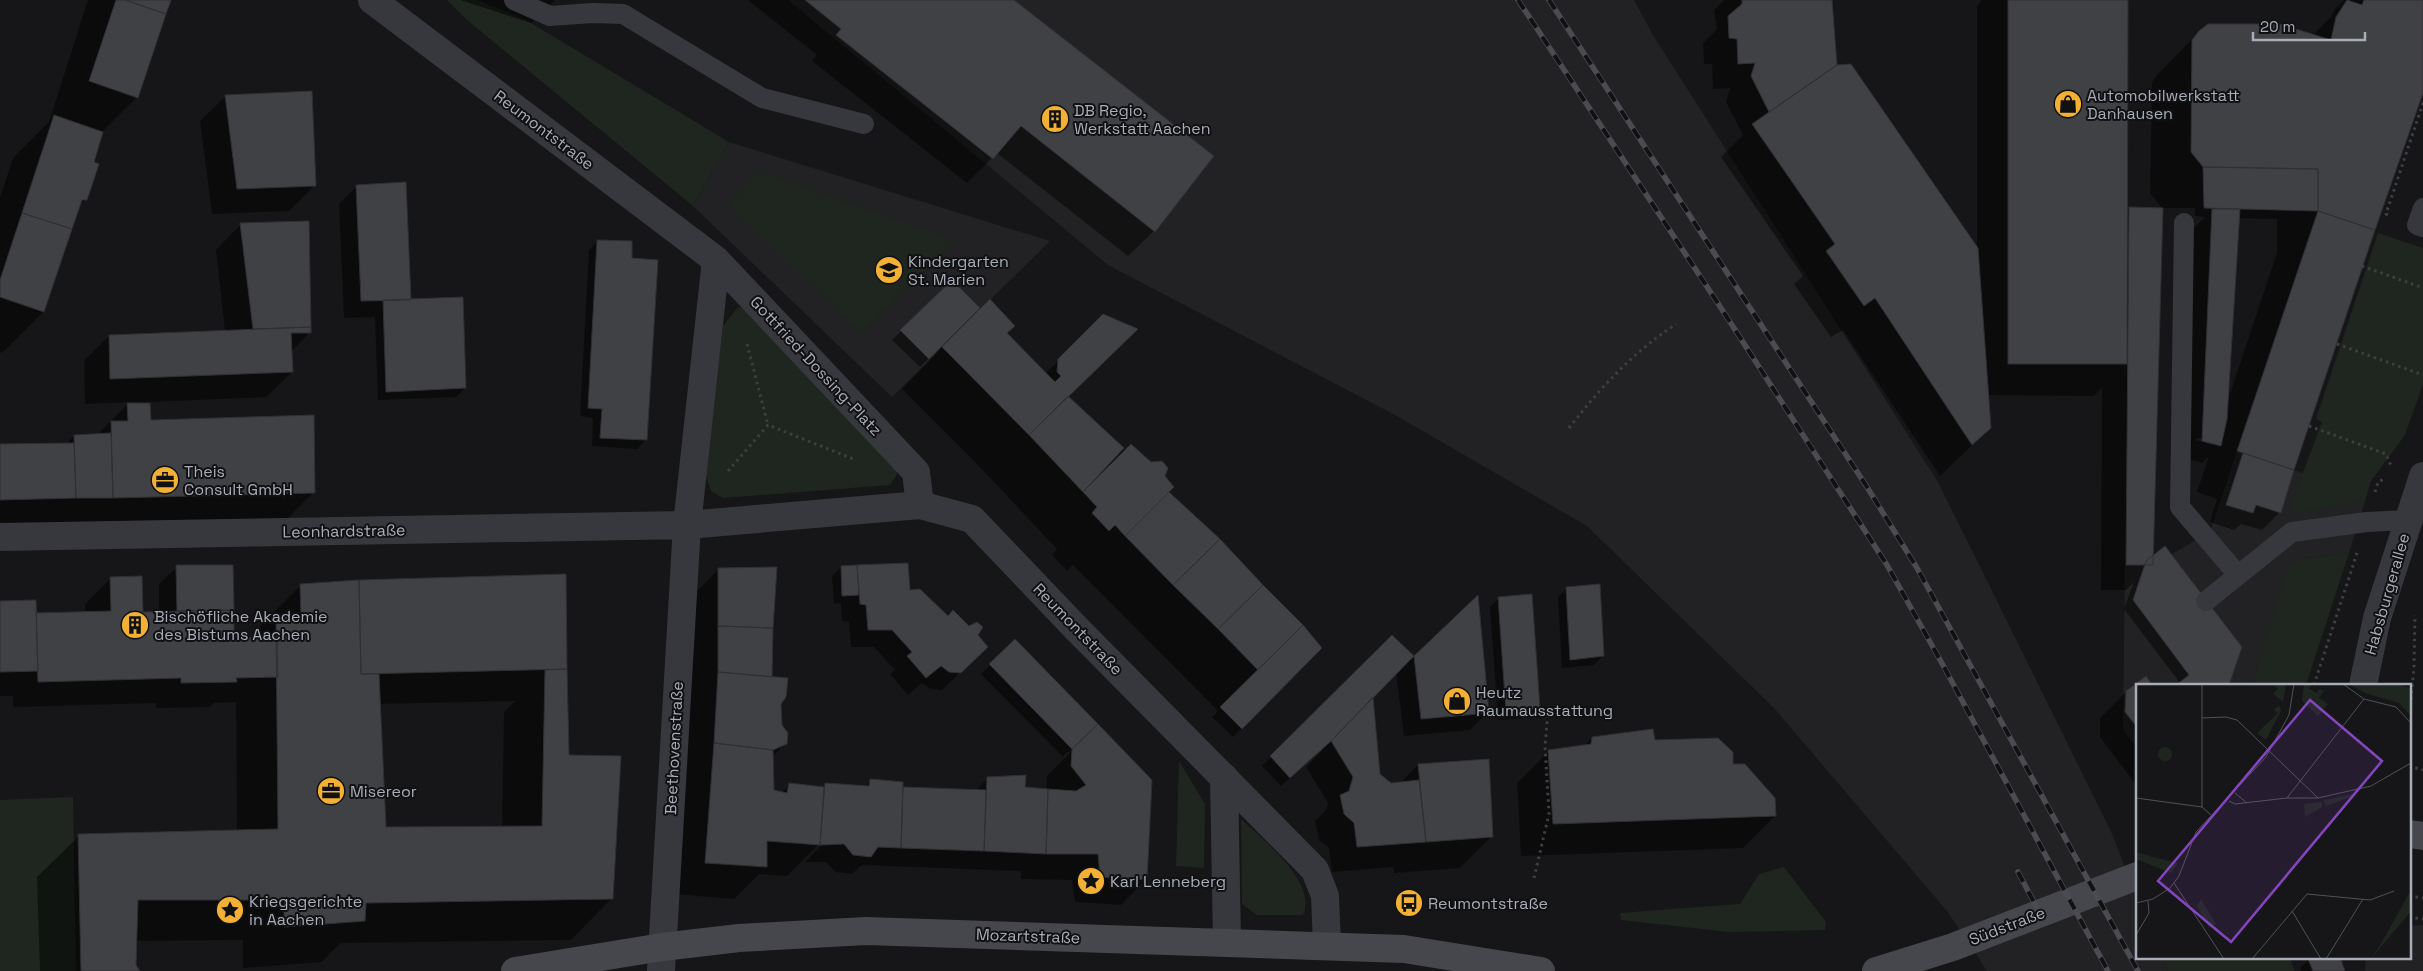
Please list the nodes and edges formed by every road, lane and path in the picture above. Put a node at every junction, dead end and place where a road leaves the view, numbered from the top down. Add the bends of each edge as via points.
1 (372, 0) edge
2 (514, 0) edge
3 (2423, 104) edge
4 (864, 124) dead end
5 (2399, 175) dead end
6 (2423, 208) edge
7 (2184, 223) dead end
8 (2423, 227) edge
9 (716, 260) junction
10 (2362, 266) dead end
11 (2423, 288) edge
12 (1676, 324) dead end
13 (2337, 344) dead end
14 (2423, 375) edge
15 (2309, 426) dead end
16 (1569, 428) dead end
17 (859, 462) dead end
18 (2423, 476) edge
19 (691, 492) junction
20 (920, 505) junction
21 (2408, 520) junction
22 (2367, 522) junction
23 (687, 525) junction
24 (0, 537) edge
25 (2238, 575) junction
26 (2206, 601) dead end
27 (2416, 605) dead end
28 (2314, 684) edge
29 (2363, 684) edge
30 (2410, 709) edge
31 (1548, 711) dead end
32 (2410, 766) edge
33 (2423, 770) edge
34 (1224, 777) junction
35 (2410, 834) edge
36 (2423, 836) edge
37 (2136, 876) edge
38 (1534, 878) dead end
39 (2410, 896) edge
40 (2423, 898) edge
41 (2410, 917) edge
42 (2423, 919) edge
43 (1227, 942) junction
44 (1327, 945) junction
45 (661, 959) edge
46 (515, 971) edge
47 (1541, 971) edge
48 (1876, 971) edge

1 - 9 street, Reumontstraße
2 - 4 lane via 550,16 593,12 623,14 762,98
3 - 5 path
6 - 8 lane via 2417,225
7 - 25 lane via 2180,507
9 - 19 street
9 - 20 street, Gottfried-Dossing-Platz via 916,472
10 - 11 path
12 - 16 path via 1614,374
13 - 14 path
15 - 22 path via 2386,454 2394,473 2378,482
17 - 19 path via 768,425 711,491
18 - 21 street, Habsburgerallee
19 - 23 street
20 - 23 street
20 - 34 street, Reumontstraße via 972,519
21 - 22 lane
21 - 29 street, Habsburgerallee via 2377,618
22 - 25 lane via 2292,532
22 - 28 path
23 - 24 street, Leonhardstraße
23 - 45 street, Beethovenstraße
25 - 26 lane
27 - 30 path
31 - 38 path via 1545,746 1549,814
32 - 33 path
34 - 43 street
34 - 44 street, Reumontstraße via 1315,870 1325,896
35 - 36 main road
37 - 48 main road, Südstraße via 1953,947
39 - 40 path
41 - 42 path
43 - 44 main road, Mozartstraße
43 - 45 main road, Mozartstraße via 866,931 739,938
44 - 47 main road, Mozartstraße via 1404,949
45 - 46 main road, Mozartstraße

